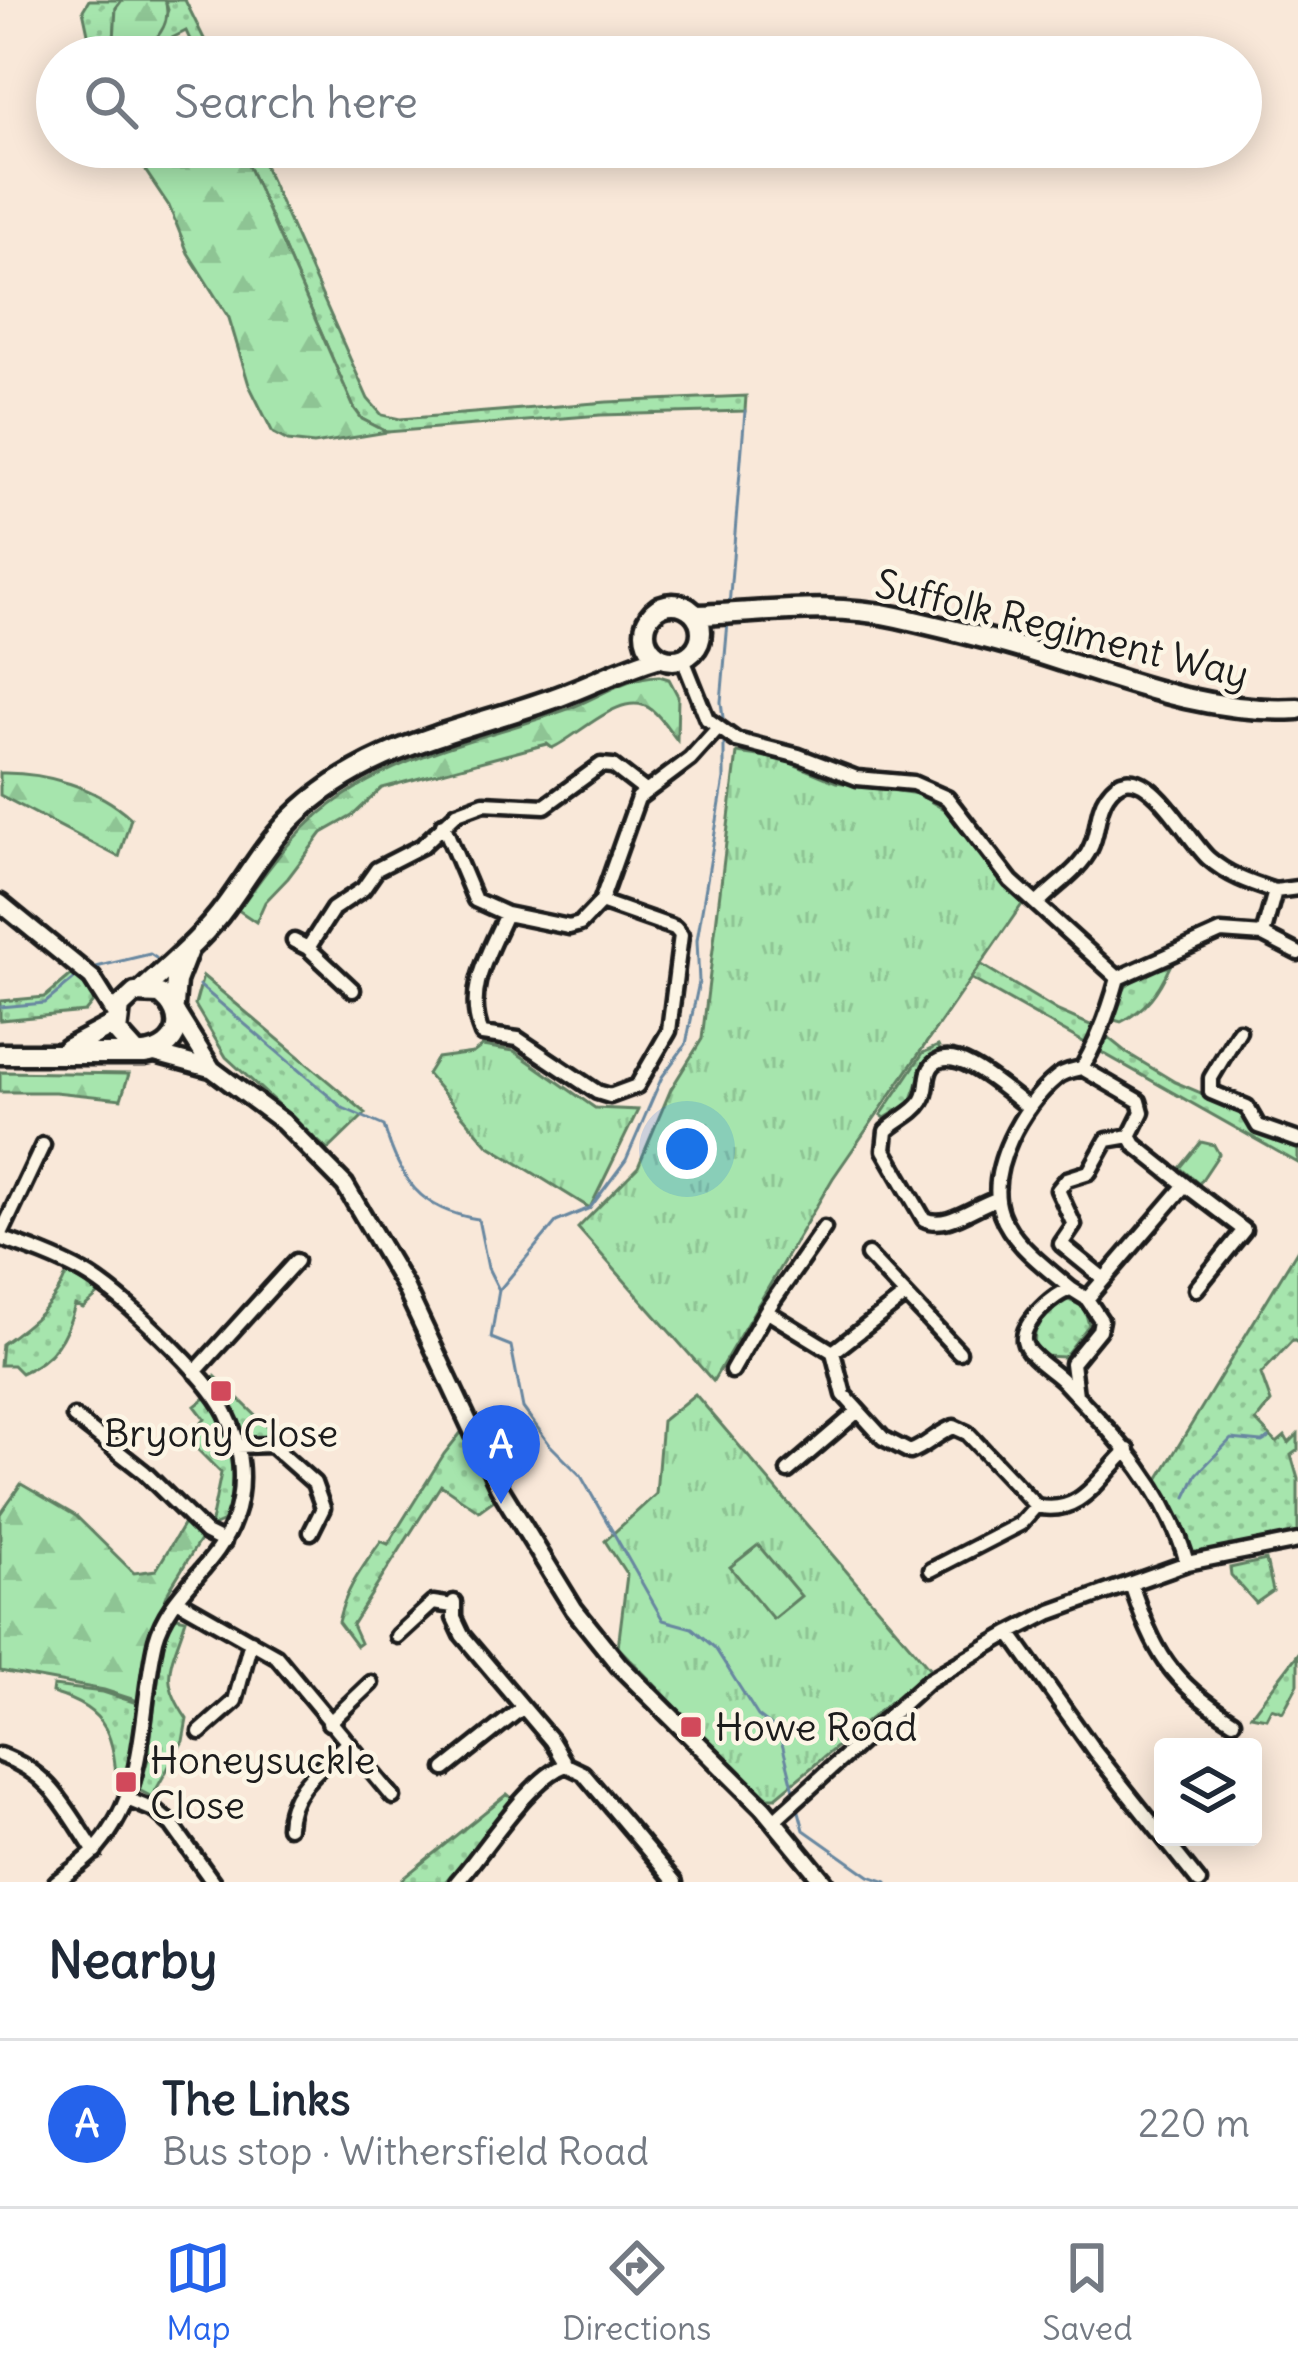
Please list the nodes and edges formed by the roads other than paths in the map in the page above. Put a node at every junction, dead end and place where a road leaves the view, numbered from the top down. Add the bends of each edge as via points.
1 (696, 615) junction
2 (730, 616) junction
3 (644, 634) junction
4 (701, 636) junction
5 (659, 657) junction
6 (683, 659) junction
7 (617, 669) junction
8 (1298, 709) edge
9 (718, 730) junction
10 (644, 790) junction
11 (442, 824) junction
12 (1298, 888) edge
13 (1275, 891) junction
14 (602, 902) junction
15 (0, 903) edge
16 (1038, 904) junction
17 (506, 914) junction
18 (1262, 934) junction
19 (294, 941) dead end
20 (190, 946) junction
21 (308, 948) junction
22 (1298, 952) edge
23 (86, 973) junction
24 (1118, 978) junction
25 (353, 990) dead end
26 (139, 992) junction
27 (175, 1009) junction
28 (116, 1020) junction
29 (1239, 1031) dead end
30 (62, 1052) junction
31 (144, 1053) junction
32 (0, 1054) edge
33 (1082, 1068) junction
34 (212, 1069) junction
35 (1029, 1108) junction
36 (1130, 1136) junction
37 (1298, 1140) edge
38 (43, 1144) dead end
39 (1185, 1185) junction
40 (997, 1199) junction
41 (824, 1228) dead end
42 (0, 1237) edge
43 (868, 1255) dead end
44 (296, 1261) dead end
45 (1104, 1280) junction
46 (1071, 1289) junction
47 (1196, 1289) dead end
48 (905, 1296) junction
49 (1087, 1299) junction
50 (766, 1311) junction
51 (833, 1352) junction
52 (959, 1352) dead end
53 (1072, 1363) junction
54 (732, 1371) dead end
55 (195, 1372) junction
56 (1054, 1372) junction
57 (1076, 1395) junction
58 (857, 1412) junction
59 (74, 1417) dead end
60 (237, 1446) junction
61 (1128, 1450) junction
62 (788, 1471) dead end
63 (1036, 1506) junction
64 (311, 1532) dead end
65 (1298, 1541) edge
66 (224, 1542) junction
67 (1187, 1563) junction
68 (931, 1570) dead end
69 (1131, 1584) junction
70 (177, 1600) junction
71 (1010, 1634) junction
72 (397, 1636) dead end
73 (251, 1641) junction
74 (371, 1683) dead end
75 (523, 1707) junction
76 (1233, 1721) dead end
77 (329, 1723) junction
78 (200, 1733) dead end
79 (347, 1743) junction
80 (0, 1756) edge
81 (566, 1765) junction
82 (446, 1769) dead end
83 (393, 1797) dead end
84 (127, 1799) junction
85 (772, 1821) junction
86 (290, 1828) dead end
87 (95, 1852) junction
88 (56, 1882) edge
89 (213, 1882) edge
90 (457, 1882) edge
91 (675, 1882) edge
92 (824, 1882) edge
93 (1199, 1882) edge

1 - 2 main road, Suffolk Regiment Way
1 - 3 main road via 662,606
1 - 4 main road
2 - 4 main road
2 - 8 main road, Suffolk Regiment Way via 807,607 892,616 1173,698
3 - 5 main road
3 - 7 main road
4 - 6 main road
5 - 6 main road
5 - 7 main road
6 - 9 street
7 - 20 main road via 354,770 292,818
9 - 10 street
9 - 16 street via 857,778 913,783 947,798
10 - 11 street via 602,765 545,806 484,803
10 - 14 street
11 - 17 street via 475,901
11 - 21 street via 333,909
12 - 13 street
13 - 16 street via 1211,861 1154,793 1130,779 1107,795 1091,849
13 - 18 street
14 - 17 street via 569,927
14 - 17 street via 681,935 669,1030 637,1086 610,1096 518,1039 482,1034 476,982
15 - 23 street
16 - 24 street
18 - 22 street
18 - 24 street via 1208,936
19 - 21 street
20 - 26 main road
20 - 27 main road
21 - 25 street
23 - 26 street
23 - 28 street
24 - 33 street
26 - 27 main road via 160,994
26 - 28 main road
27 - 31 main road via 174,1039
27 - 34 street
28 - 30 main road
28 - 31 main road via 121,1040
29 - 37 street via 1210,1078 1211,1092 1247,1107 1258,1126
30 - 31 main road
30 - 32 main road
31 - 34 street
33 - 35 street via 1058,1075
33 - 36 street via 1139,1100
34 - 85 street via 283,1122 345,1185 404,1285 499,1486 574,1609
35 - 40 street via 1005,1153
35 - 40 street via 962,1059 946,1058 928,1072 921,1103 886,1131 884,1150 924,1219 946,1223
36 - 39 street
36 - 45 street via 1107,1140 1089,1172 1058,1190 1074,1225 1061,1244
38 - 42 street
39 - 45 street
39 - 47 street via 1244,1230
40 - 46 street via 1012,1233
41 - 50 street
42 - 55 street via 89,1276
43 - 48 street
44 - 55 street
45 - 49 street
46 - 49 street
46 - 56 street via 1057,1293 1024,1340
48 - 51 street
48 - 52 street
49 - 53 street via 1099,1311 1099,1330
50 - 51 street
50 - 54 street
51 - 58 street via 838,1382
53 - 56 street
53 - 57 street
55 - 60 street via 226,1412
56 - 57 street
57 - 61 street
58 - 62 street
58 - 63 street via 910,1452 941,1431 968,1433
59 - 66 street
60 - 64 street via 272,1445 314,1483 323,1508
60 - 66 street via 240,1493
61 - 63 street via 1077,1504
61 - 67 street via 1179,1532
63 - 68 street via 1020,1524
65 - 67 street
66 - 70 street
67 - 69 street
69 - 71 street
69 - 76 street via 1152,1645 1198,1700
70 - 73 street
70 - 84 street via 160,1627
71 - 85 street via 928,1682
71 - 93 street
72 - 75 street via 433,1603 454,1604 462,1635
73 - 77 street via 288,1669
73 - 78 street via 235,1701
74 - 77 street
75 - 81 street
75 - 82 street
77 - 79 street
79 - 83 street
79 - 86 street via 297,1792
80 - 87 street via 46,1779
81 - 90 street via 493,1834
81 - 91 street via 583,1773
84 - 87 street
84 - 89 street via 172,1825
85 - 92 street
87 - 88 street

